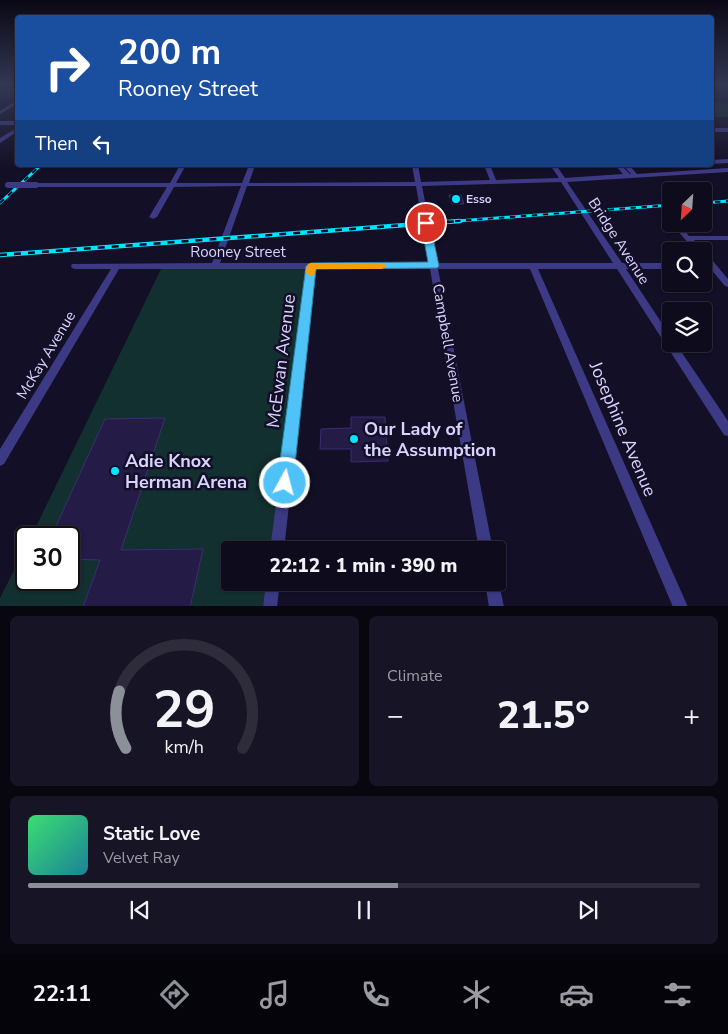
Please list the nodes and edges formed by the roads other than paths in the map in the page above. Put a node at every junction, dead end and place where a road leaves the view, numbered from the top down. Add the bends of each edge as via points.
1 (0, 123) edge
2 (15, 123) edge
3 (15, 130) edge
4 (714, 130) edge
5 (728, 130) edge
6 (0, 141) edge
7 (728, 161) edge
8 (714, 162) edge
9 (182, 167) edge
10 (251, 167) edge
11 (415, 167) edge
12 (488, 167) edge
13 (554, 167) edge
14 (620, 167) edge
15 (628, 167) edge
16 (665, 167) edge
17 (728, 170) edge
18 (670, 173) junction
19 (628, 176) junction
20 (636, 176) junction
21 (563, 180) junction
22 (494, 182) junction
23 (245, 184) junction
24 (419, 184) junction
25 (0, 185) edge
26 (172, 185) junction
27 (152, 217) dead end
28 (682, 232) edge
29 (688, 238) junction
30 (728, 238) edge
31 (691, 242) edge
32 (75, 266) dead end
33 (117, 266) junction
34 (215, 266) junction
35 (311, 266) junction
36 (434, 266) junction
37 (533, 266) junction
38 (619, 266) junction
39 (662, 266) edge
40 (712, 270) edge
41 (728, 284) edge
42 (728, 432) edge
43 (0, 460) edge
44 (278, 541) edge
45 (484, 541) edge
46 (272, 591) edge
47 (494, 591) edge
48 (270, 606) edge
49 (497, 606) edge
50 (681, 606) edge

1 - 2 street
3 - 6 street
4 - 5 street
7 - 8 street
9 - 26 street
10 - 23 street
11 - 24 street, Campbell Avenue
12 - 22 street
13 - 21 street, Bridge Avenue
14 - 19 street
15 - 20 street
16 - 18 street
17 - 18 street
18 - 20 street
19 - 20 street
19 - 21 street
21 - 22 street
21 - 38 street, Bridge Avenue
22 - 24 street
23 - 24 street
23 - 26 street
23 - 34 street
24 - 36 street, Campbell Avenue
25 - 26 street, bridge
26 - 27 street
28 - 29 street
29 - 30 street
29 - 31 street
32 - 33 street, Rooney Street
33 - 34 street, Rooney Street
33 - 43 street, McKay Avenue
34 - 35 street, Rooney Street
35 - 36 street, Rooney Street
35 - 44 street, McEwan Avenue
36 - 37 street, Rooney Street
36 - 45 street, Campbell Avenue
37 - 38 street, Rooney Street
37 - 50 street, Josephine Avenue
38 - 39 street, Rooney Street
38 - 42 street, Bridge Avenue
40 - 41 street
46 - 48 street
47 - 49 street

